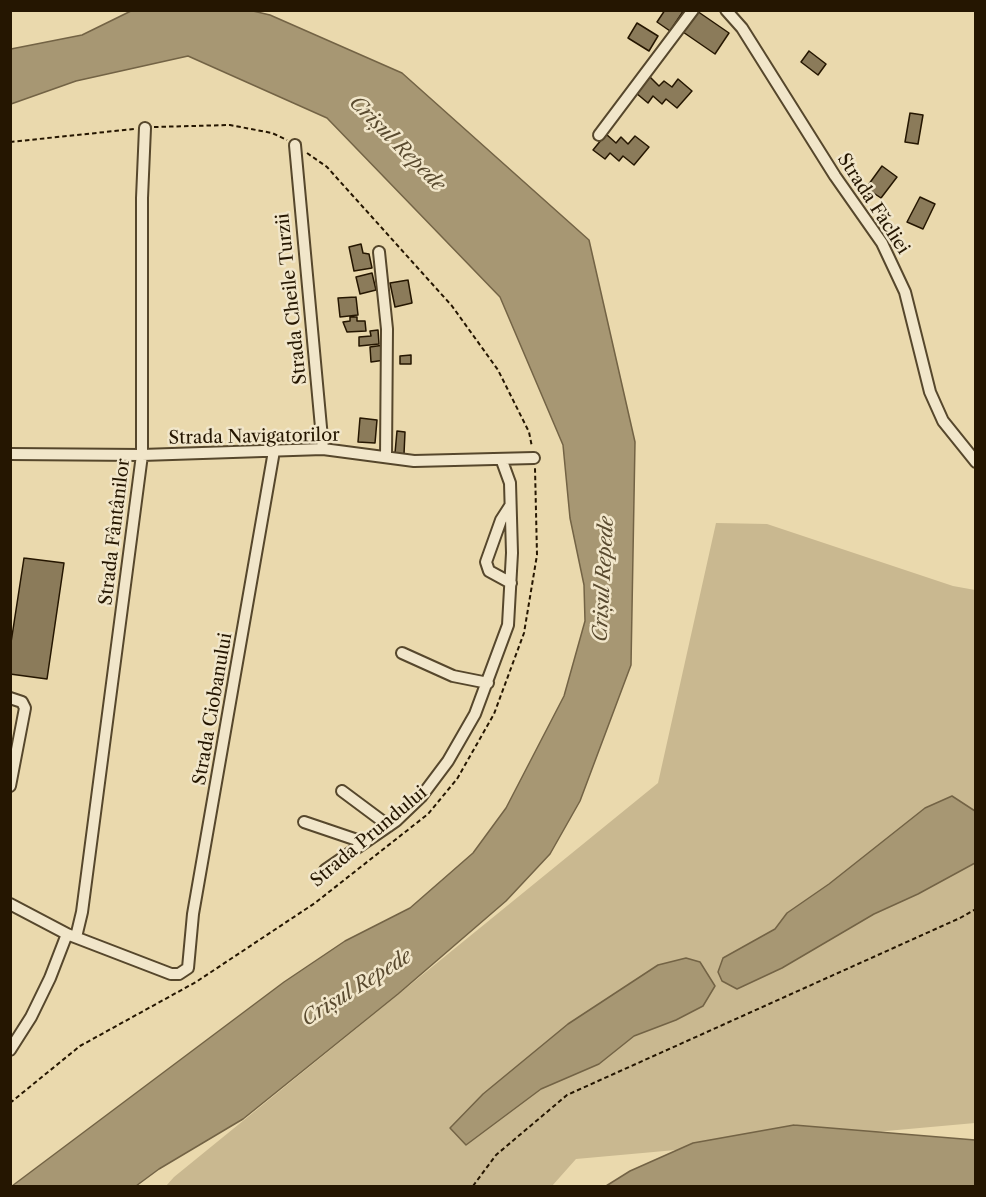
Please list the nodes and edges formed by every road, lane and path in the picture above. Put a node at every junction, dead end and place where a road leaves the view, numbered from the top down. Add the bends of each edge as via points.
1 (693, 10) edge
2 (726, 10) edge
3 (145, 128) joint
4 (599, 135) dead end
5 (10, 142) edge
6 (295, 145) dead end
7 (379, 252) dead end
8 (323, 449) junction
9 (274, 451) junction
10 (10, 454) edge
11 (142, 455) junction
12 (386, 457) junction
13 (534, 458) joint
14 (502, 461) junction
15 (975, 462) edge
16 (510, 506) junction
17 (511, 583) junction
18 (402, 652) dead end
19 (488, 683) junction
20 (10, 698) edge
21 (10, 786) edge
22 (342, 791) dead end
23 (304, 822) dead end
24 (389, 826) junction
25 (363, 842) junction
26 (325, 870) dead end
27 (10, 904) edge
28 (975, 909) edge
29 (71, 936) junction
30 (10, 1050) edge
31 (10, 1103) edge
32 (473, 1186) edge

1 - 4 street
2 - 15 street, Strada Făcliei via 742,28 882,243 905,292 930,392 943,421
3 - 5 path
3 - 11 street, Strada Fântânilor
6 - 8 street, Strada Cheile Turzii
7 - 12 street via 387,329
8 - 9 street, Strada Navigatorilor
8 - 12 street, Strada Navigatorilor
9 - 11 street, Strada Navigatorilor
9 - 29 street, Strada Ciobanului via 193,914 190,963 185,971 171,974
10 - 11 street, Strada Navigatorilor
11 - 29 street, Strada Fântânilor via 82,912
12 - 14 street, Strada Navigatorilor via 414,461
13 - 14 street, Strada Navigatorilor
13 - 31 path, Strada Prundului via 537,555 524,633 494,714 457,779 428,814 315,903 196,982 80,1046
14 - 16 street, Strada Prundului via 510,483
16 - 17 street, Strada Prundului
16 - 17 street via 501,519 486,562 489,571
17 - 19 street, Strada Prundului via 508,625
18 - 19 street via 453,676
19 - 24 street, Strada Prundului via 448,761 421,796
20 - 21 street via 22,702 25,708
22 - 24 street
23 - 25 street
24 - 25 street, Strada Prundului
25 - 26 street, Strada Prundului
27 - 29 street
28 - 32 path via 567,1095 496,1155
29 - 30 street, Strada Fântânilor

